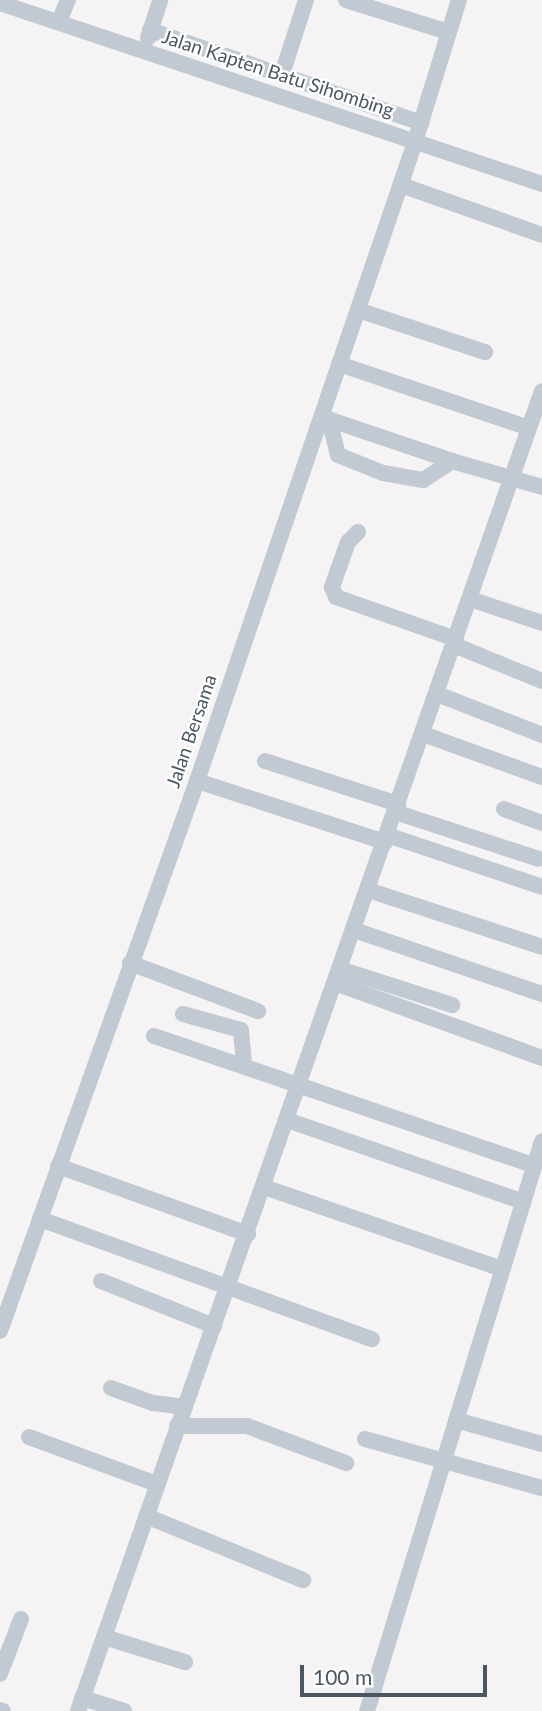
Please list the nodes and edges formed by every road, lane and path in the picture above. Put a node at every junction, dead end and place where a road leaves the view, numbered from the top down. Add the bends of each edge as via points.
1 (68, 0) edge
2 (160, 0) edge
3 (306, 0) edge
4 (346, 0) edge
5 (459, 0) edge
6 (0, 3) edge
7 (59, 22) junction
8 (150, 30) junction
9 (449, 32) junction
10 (143, 51) junction
11 (282, 74) junction
12 (421, 123) junction
13 (415, 142) junction
14 (542, 184) edge
15 (401, 185) junction
16 (542, 235) edge
17 (358, 310) junction
18 (485, 352) dead end
19 (339, 364) junction
20 (541, 398) edge
21 (324, 418) junction
22 (529, 428) junction
23 (452, 461) junction
24 (512, 476) junction
25 (542, 487) edge
26 (358, 532) dead end
27 (470, 599) junction
28 (542, 623) edge
29 (455, 642) junction
30 (542, 681) edge
31 (437, 694) junction
32 (423, 734) junction
33 (542, 735) edge
34 (265, 761) dead end
35 (542, 777) edge
36 (197, 781) junction
37 (396, 808) junction
38 (504, 809) dead end
39 (542, 823) edge
40 (386, 839) junction
41 (539, 859) dead end
42 (542, 887) edge
43 (368, 890) junction
44 (354, 930) junction
45 (542, 947) edge
46 (130, 964) junction
47 (338, 976) junction
48 (542, 995) edge
49 (452, 1005) dead end
50 (258, 1011) dead end
51 (183, 1014) dead end
52 (154, 1036) dead end
53 (542, 1058) edge
54 (244, 1065) junction
55 (300, 1083) junction
56 (287, 1120) junction
57 (542, 1141) edge
58 (58, 1166) junction
59 (536, 1169) edge
60 (264, 1188) junction
61 (521, 1201) junction
62 (40, 1219) junction
63 (248, 1234) junction
64 (502, 1269) junction
65 (101, 1281) dead end
66 (228, 1288) junction
67 (214, 1325) junction
68 (0, 1331) edge
69 (372, 1339) dead end
70 (111, 1388) dead end
71 (459, 1408) junction
72 (181, 1416) junction
73 (29, 1437) dead end
74 (365, 1439) dead end
75 (542, 1444) edge
76 (444, 1458) junction
77 (345, 1463) dead end
78 (157, 1484) junction
79 (542, 1488) edge
80 (146, 1516) junction
81 (303, 1580) dead end
82 (21, 1619) dead end
83 (104, 1637) junction
84 (185, 1662) dead end
85 (0, 1674) edge
86 (80, 1704) edge
87 (124, 1711) edge
88 (367, 1711) edge

1 - 7 street
2 - 8 street
3 - 11 street
4 - 9 street
5 - 9 street, Jalan Bersama
6 - 7 street, Jalan Kapten Batu Sihombing
7 - 10 street, Jalan Kapten Batu Sihombing
8 - 10 street
8 - 11 street
9 - 12 street, Jalan Bersama
10 - 13 street, Jalan Kapten Batu Sihombing
11 - 12 street
12 - 13 street, Jalan Bersama
13 - 14 street, Jalan Kapten Batu Sihombing
13 - 15 street, Jalan Bersama
15 - 16 street
15 - 17 street, Jalan Bersama
17 - 18 street
17 - 19 street, Jalan Bersama
19 - 21 street, Jalan Bersama
19 - 22 street
20 - 22 street
21 - 23 street
21 - 23 street via 338,455 363,467 423,480
21 - 36 street, Jalan Bersama
22 - 24 street
23 - 24 street
24 - 25 street
24 - 27 street
26 - 29 street via 348,542 332,587 336,597
27 - 28 street
27 - 29 street
29 - 30 street
29 - 31 street
31 - 32 street
31 - 33 street
32 - 35 street
32 - 37 street
34 - 37 street
36 - 40 street
36 - 46 street, Jalan Bersama
37 - 40 street
37 - 41 street
38 - 39 street
40 - 42 street
40 - 43 street
43 - 44 street
43 - 45 street
44 - 47 street
44 - 48 street
46 - 50 street
46 - 58 street, Jalan Bersama
47 - 49 street
47 - 53 street
47 - 55 street
51 - 54 street via 241,1030
52 - 54 street
54 - 55 street
55 - 56 street
55 - 59 street
56 - 60 street
56 - 61 street
57 - 59 street
58 - 62 street, Jalan Bersama
58 - 63 street
59 - 61 street
60 - 63 street
60 - 64 street
61 - 64 street
62 - 66 street
62 - 68 street, Jalan Bersama
63 - 66 street
64 - 71 street
65 - 67 street
66 - 67 street
66 - 69 street
67 - 72 street
70 - 72 street
71 - 75 street
71 - 76 street
72 - 77 street via 247,1426
72 - 78 street
73 - 78 street
74 - 76 street
76 - 79 street
76 - 88 street
78 - 80 street
80 - 81 street
80 - 83 street
82 - 85 street
83 - 84 street
83 - 86 street
86 - 87 street

